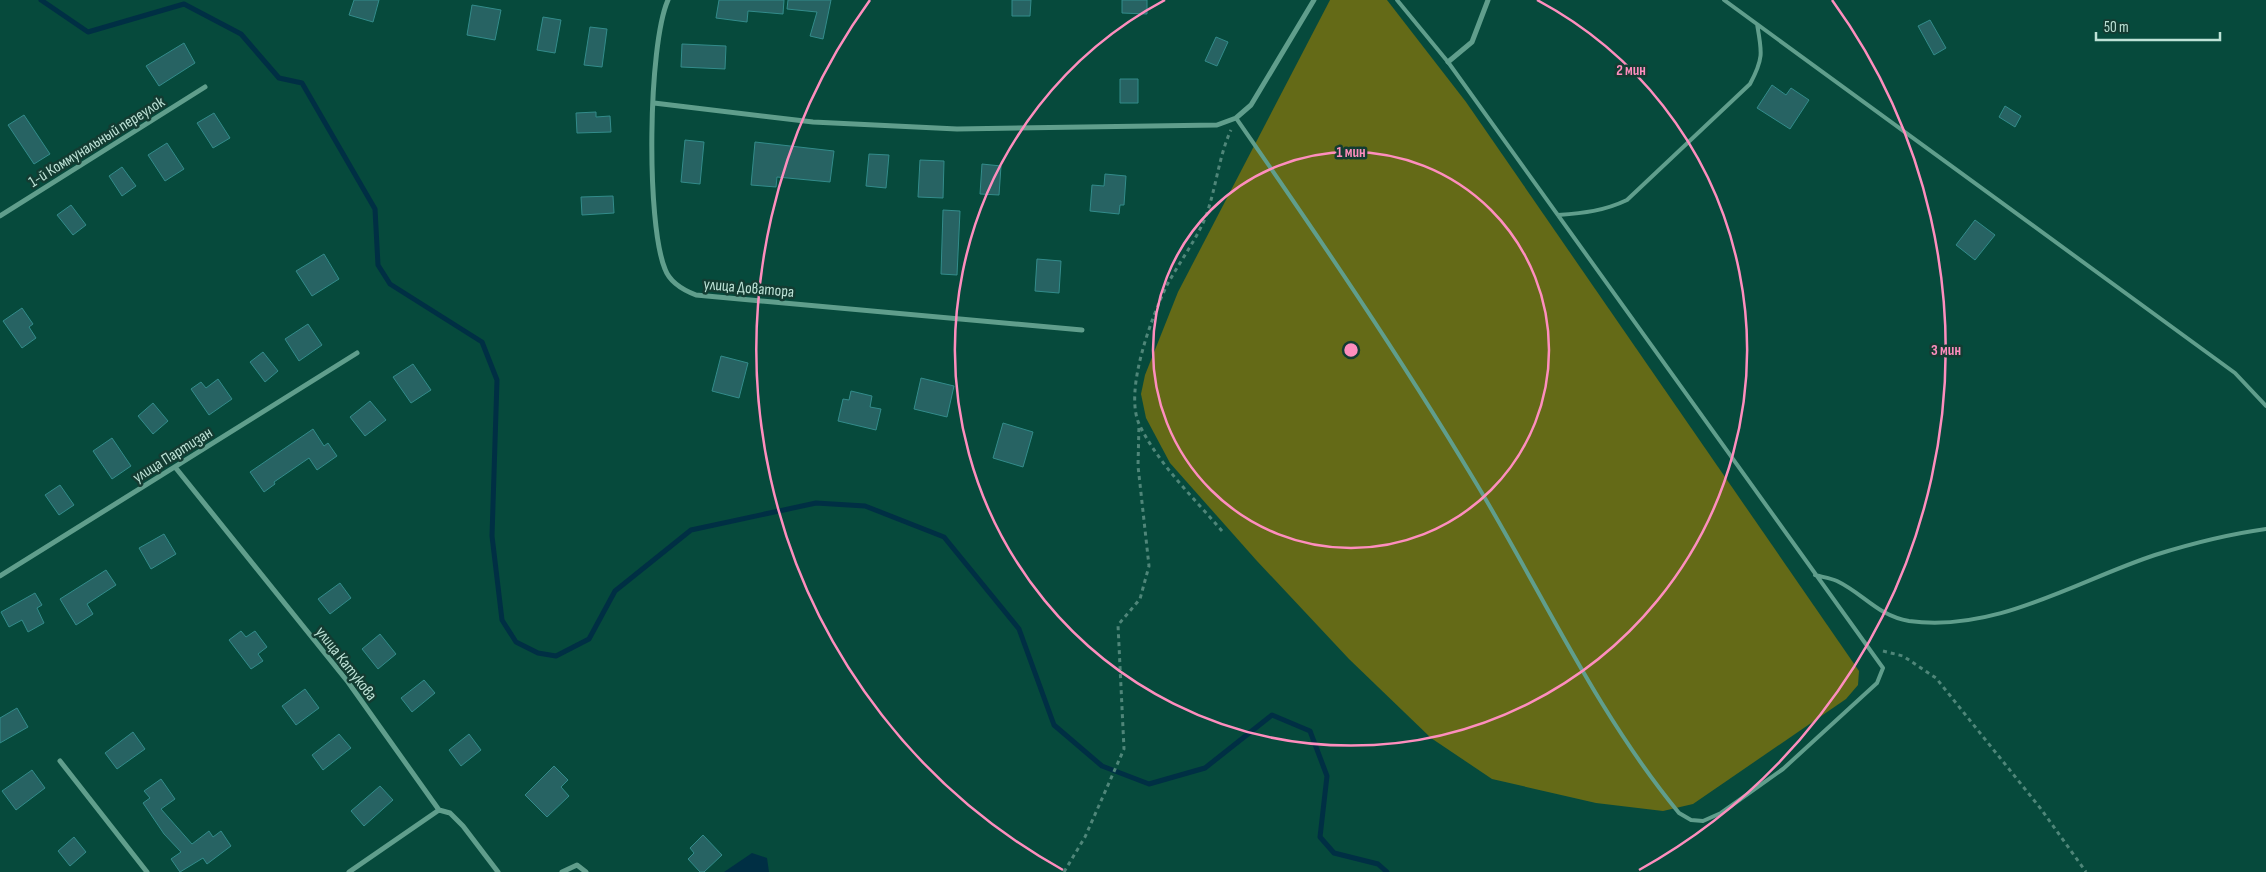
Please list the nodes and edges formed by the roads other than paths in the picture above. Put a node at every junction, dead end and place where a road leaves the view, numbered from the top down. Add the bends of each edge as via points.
1 (668, 0) edge
2 (1314, 0) edge
3 (1397, 0) edge
4 (1488, 0) edge
5 (1724, 0) edge
6 (1757, 24) junction
7 (1448, 62) junction
8 (206, 88) dead end
9 (654, 103) junction
10 (1236, 118) junction
11 (1558, 215) junction
12 (0, 216) edge
13 (1082, 330) dead end
14 (357, 354) dead end
15 (2266, 406) edge
16 (175, 467) junction
17 (2266, 529) edge
18 (1814, 574) junction
19 (0, 576) edge
20 (60, 761) dead end
21 (439, 810) junction
22 (147, 872) edge
23 (349, 872) edge
24 (498, 872) edge
25 (562, 872) edge
26 (586, 872) edge

1 - 9 street, улица Доватора via 658,31
2 - 10 street via 1251,105
3 - 7 lane
4 - 7 street via 1472,42
5 - 6 lane
6 - 11 lane via 1762,47 1760,65 1750,84 1627,200 1608,209
6 - 15 lane via 2236,373
7 - 11 lane
8 - 12 street, 1-й Коммунальный переулок
9 - 10 street via 813,122 956,129 1202,126
9 - 13 street, улица Доватора via 654,196 660,252 665,271 683,290 696,295
10 - 18 lane via 1357,293 1474,479 1569,649 1616,724 1679,813 1691,820 1704,821 1721,813 1783,769 1877,683 1883,668
11 - 18 lane
14 - 16 street, улица Партизан
16 - 19 street, улица Партизан
16 - 21 street, улица Катукова via 348,682
17 - 18 lane via 2156,555 2024,606 1975,620 1937,624 1882,613 1837,581
20 - 22 street
21 - 23 street
21 - 24 street, улица Катукова via 450,813 463,826
25 - 26 street via 577,865

